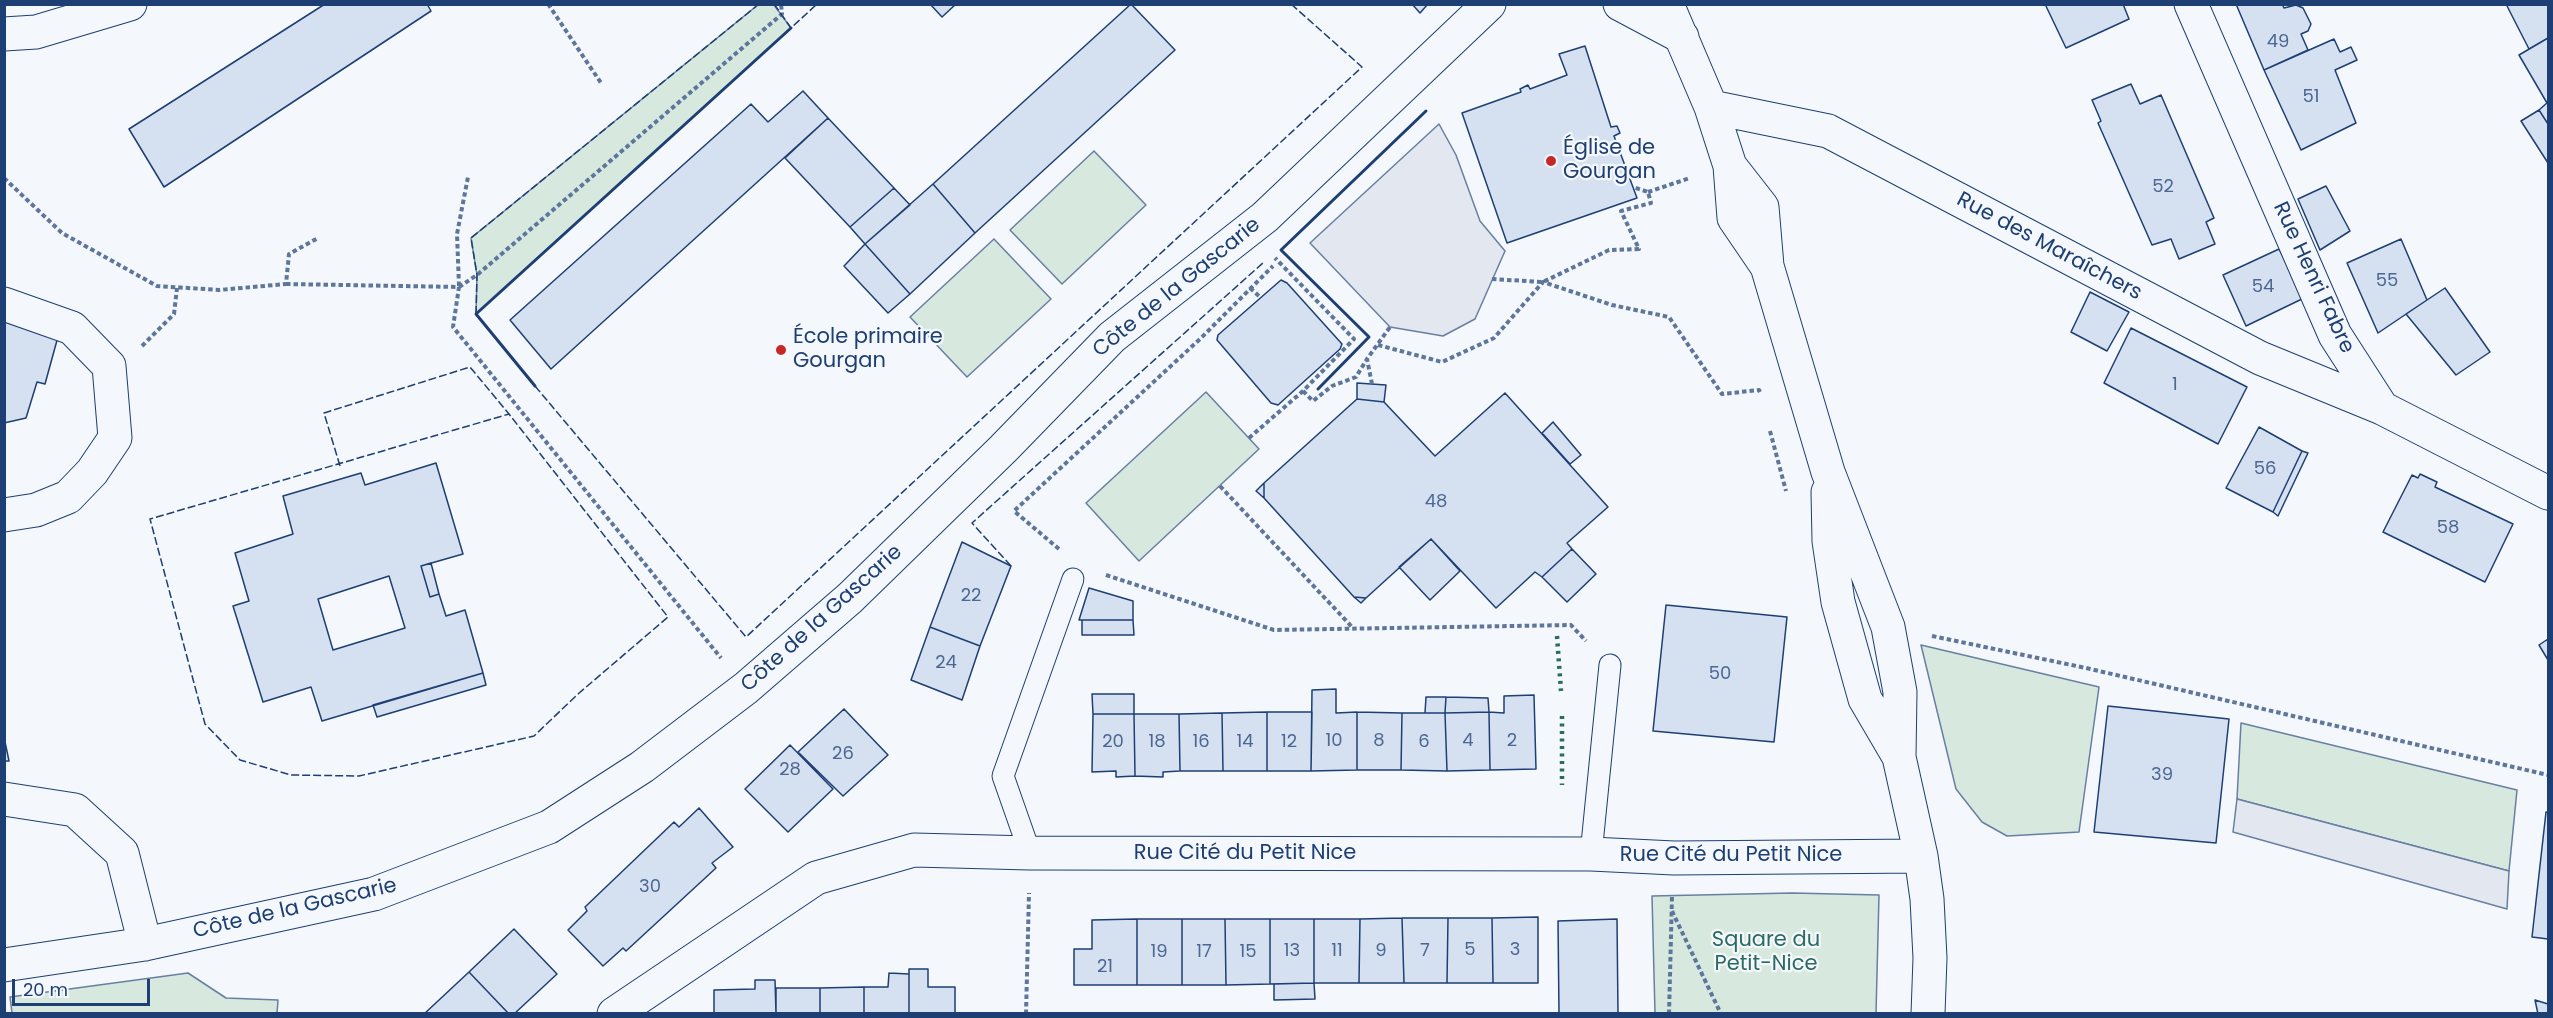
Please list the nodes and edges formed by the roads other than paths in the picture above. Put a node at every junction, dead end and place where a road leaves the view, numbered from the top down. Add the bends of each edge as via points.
1 (130, 4) edge
2 (1489, 4) edge
3 (1620, 4) edge
4 (1667, 4) edge
5 (2191, 4) edge
6 (4, 34) edge
7 (1682, 37) junction
8 (1711, 107) junction
9 (4, 304) edge
10 (2382, 408) junction
11 (1828, 472) junction
12 (2548, 493) edge
13 (4, 515) edge
14 (1076, 573) road end
15 (1610, 665) road end
16 (1899, 757) junction
17 (4, 799) edge
18 (1030, 853) junction
19 (1592, 854) junction
20 (1921, 856) junction
21 (145, 944) junction
22 (4, 965) edge
23 (614, 1014) edge
24 (1928, 1014) edge

1 - 6 street via 36,32
2 - 21 street, Côte de la Gascarie via 1264,217 1112,337 850,598 746,688 642,767 549,827 374,894
3 - 7 street
4 - 7 street
5 - 10 street, Rue Henri Fabre via 2335,335
7 - 8 street
8 - 10 street, Rue des Maraîchers via 1828,131 2260,358
8 - 11 street via 1730,166 1734,218 1767,266
9 - 13 street via 72,328 109,366 115,438 92,472 68,497 36,510
10 - 12 street
11 - 16 street via 1888,627 1900,692
11 - 16 street via 1829,541 1838,602 1865,699
14 - 18 lane via 1003,776
15 - 19 lane
16 - 20 street
17 - 21 street via 75,810 122,853
18 - 19 street, Rue Cité du Petit Nice
18 - 23 street, Rue Cité du Petit Nice via 914,850 816,878
19 - 20 street, Rue Cité du Petit Nice via 1674,858
20 - 24 street via 1930,958
21 - 22 street, Côte de la Gascarie

